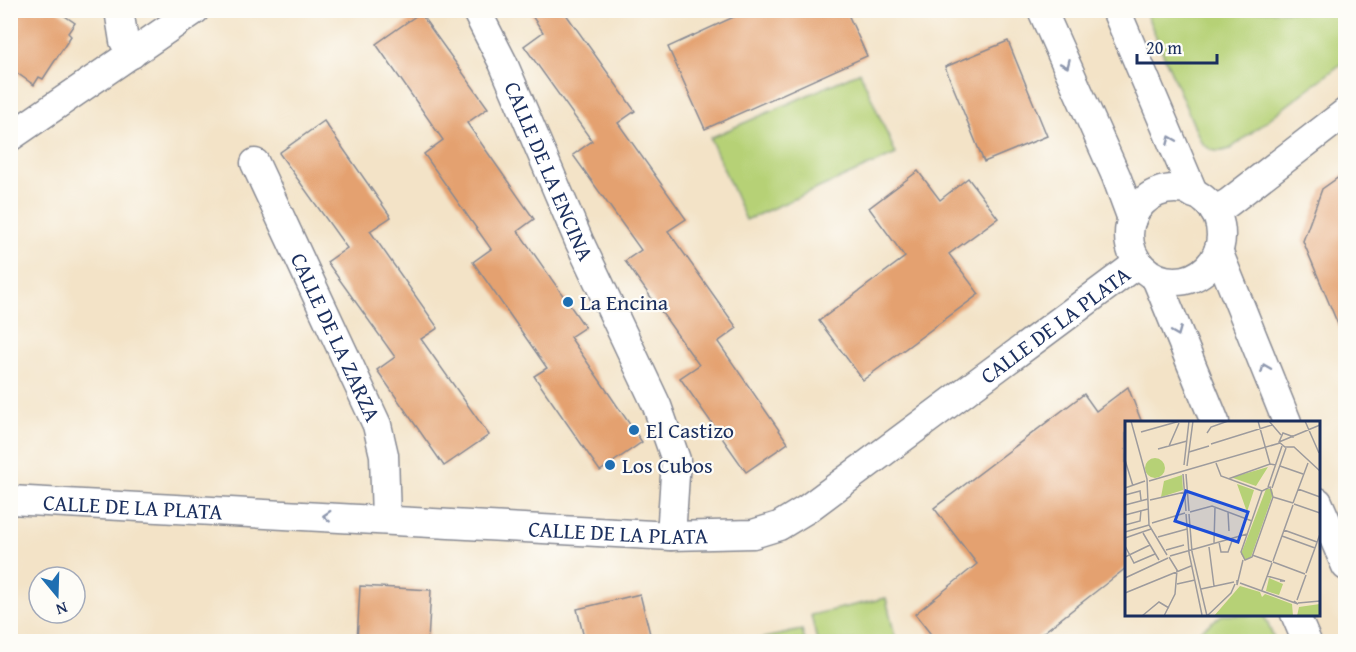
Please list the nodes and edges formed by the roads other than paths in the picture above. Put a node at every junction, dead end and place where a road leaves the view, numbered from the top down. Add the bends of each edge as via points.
1 (119, 10) edge
2 (195, 10) edge
3 (476, 10) edge
4 (1042, 10) edge
5 (1116, 10) edge
6 (132, 54) junction
7 (1346, 112) edge
8 (10, 137) edge
9 (255, 163) dead end
10 (1204, 202) junction
11 (1132, 219) junction
12 (1218, 251) junction
13 (1147, 270) junction
14 (1214, 421) edge
15 (1286, 421) edge
16 (10, 500) edge
17 (1320, 507) edge
18 (386, 519) junction
19 (671, 536) junction
20 (1346, 566) edge
21 (1295, 616) edge
22 (1307, 642) edge

1 - 6 street via 124,41
2 - 6 street
3 - 19 street, CALLE DE LA ENCINA via 504,63 579,241 657,406 676,460
4 -> 11 street
10 -> 5 street
6 - 8 street
7 - 10 street via 1228,203
9 - 18 street, CALLE DE LA ZARZA via 377,425 384,455
10 - 11 street via 1170,190 1158,193 1138,208
10 - 12 street via 1220,224
11 - 13 street via 1131,249
12 - 13 street via 1211,264 1186,280 1171,281
15 -> 12 street
13 -> 14 street
13 - 19 street, CALLE DE LA PLATA via 779,526 753,534
18 -> 16 street, CALLE DE LA PLATA
17 - 20 street
18 - 19 street, CALLE DE LA PLATA
21 - 22 street

